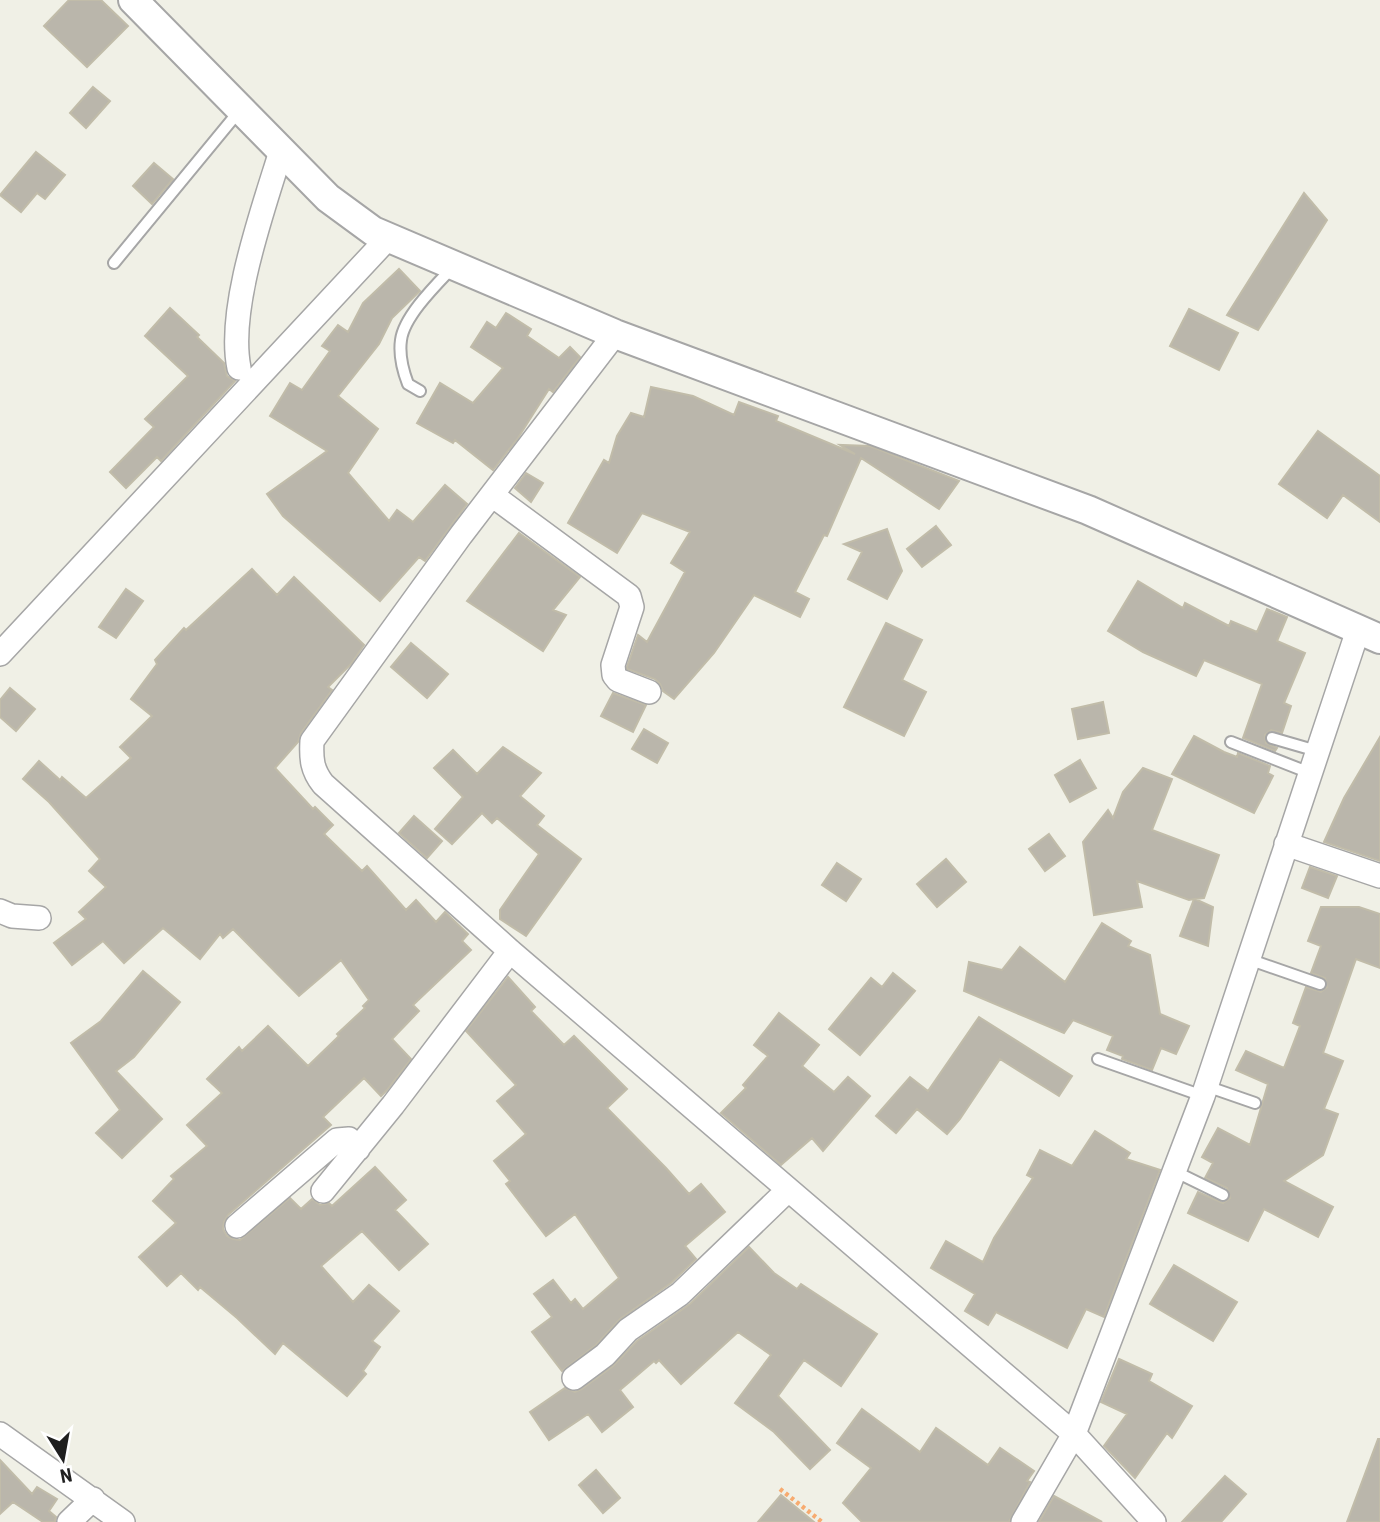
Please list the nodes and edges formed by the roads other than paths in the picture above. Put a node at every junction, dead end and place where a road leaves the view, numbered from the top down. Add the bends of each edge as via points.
1 (133, 0) edge
2 (240, 110) junction
3 (281, 151) junction
4 (388, 238) junction
5 (114, 264) dead end
6 (455, 265) junction
7 (615, 334) junction
8 (239, 368) dead end
9 (420, 391) dead end
10 (492, 495) junction
11 (1369, 634) edge
12 (0, 654) edge
13 (649, 692) dead end
14 (1272, 738) dead end
15 (1230, 742) dead end
16 (1314, 762) junction
17 (1286, 844) junction
18 (1380, 876) edge
19 (0, 911) edge
20 (39, 918) dead end
21 (510, 951) junction
22 (1248, 959) junction
23 (1320, 984) dead end
24 (1098, 1059) dead end
25 (1204, 1091) junction
26 (1255, 1103) dead end
27 (358, 1149) junction
28 (1174, 1171) junction
29 (788, 1189) junction
30 (323, 1192) dead end
31 (1223, 1195) dead end
32 (237, 1226) dead end
33 (574, 1378) dead end
34 (1074, 1434) junction
35 (1, 1436) edge
36 (93, 1499) junction
37 (69, 1522) edge
38 (123, 1522) edge
39 (1023, 1522) edge
40 (1154, 1522) edge

1 - 2 street
2 - 3 street
2 - 5 lane
3 - 4 street via 328,198
3 - 8 street via 238,312
4 - 6 street
4 - 12 street
6 - 7 street
6 - 9 lane via 419,304 401,338 408,384
7 - 10 street
7 - 11 street via 1088,510
10 - 13 street via 629,596 632,607 613,665 614,675
10 - 21 street via 312,741 312,764 323,784
11 - 16 street
14 - 16 lane
15 - 16 lane
16 - 17 street
17 - 18 street
17 - 22 street
19 - 20 street
21 - 27 street
21 - 29 street
22 - 23 lane
22 - 25 street
24 - 25 lane
25 - 26 lane
25 - 28 street
27 - 30 street
27 - 32 street via 349,1139 337,1140
28 - 31 lane
28 - 34 street
29 - 33 street via 680,1294 628,1330
29 - 34 street
34 - 39 street
34 - 40 street
35 - 36 street
36 - 37 street
36 - 38 street

